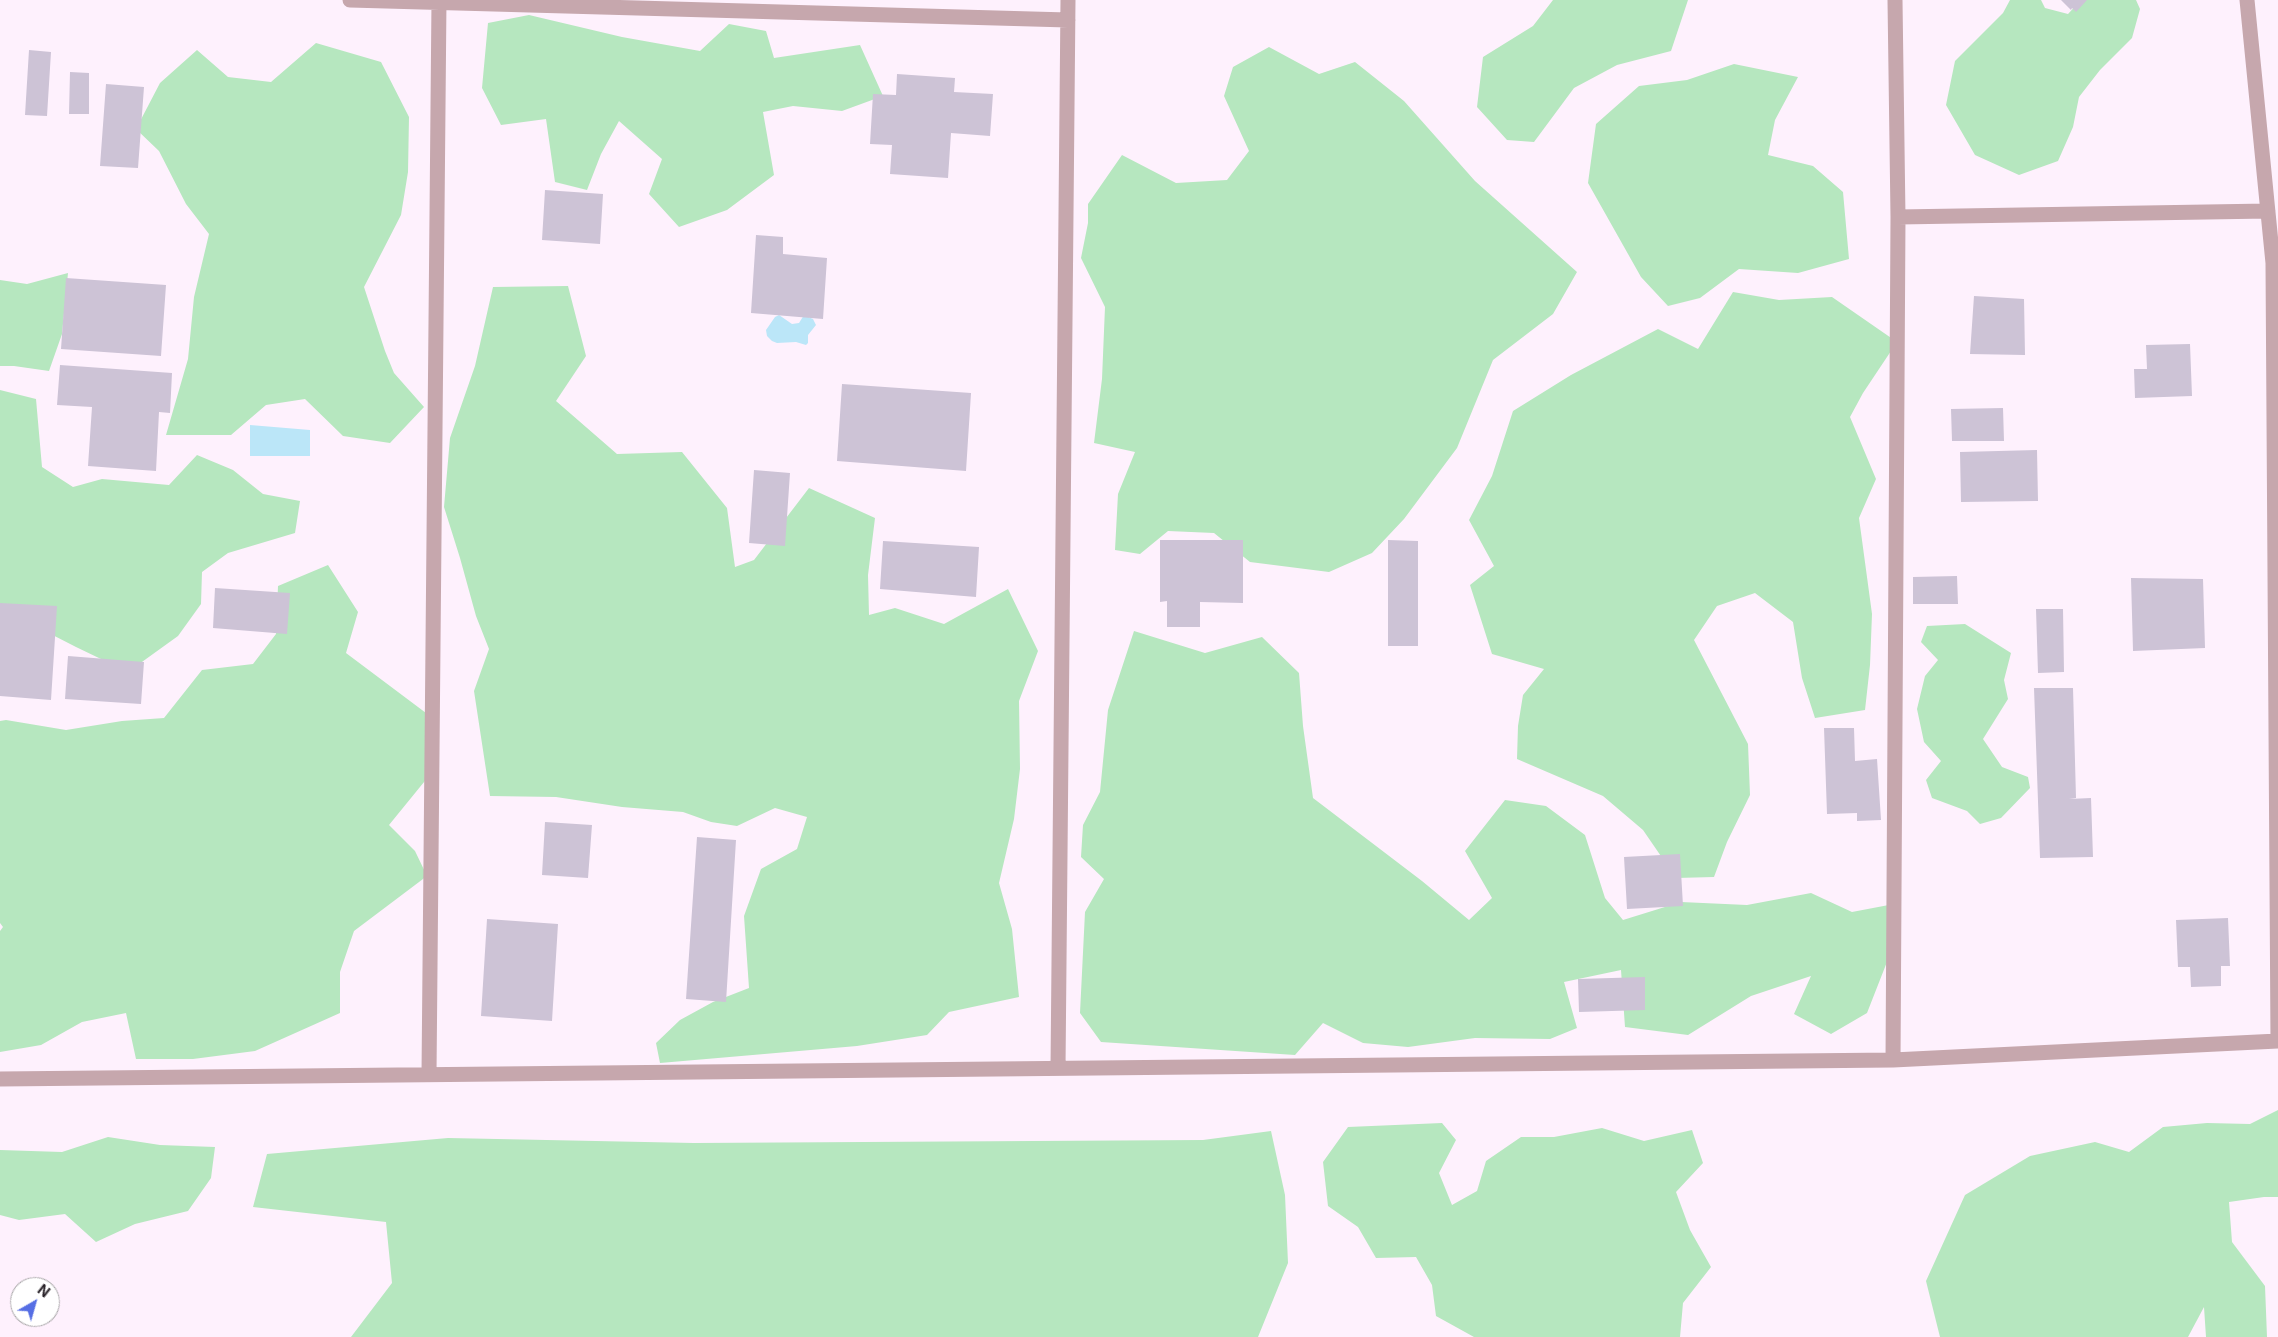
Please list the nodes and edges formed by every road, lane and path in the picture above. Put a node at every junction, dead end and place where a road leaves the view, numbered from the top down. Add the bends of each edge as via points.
1 (350, 0) edge
2 (1068, 0) edge
3 (1896, 0) edge
4 (2247, 0) edge
5 (439, 1) edge
6 (1068, 20) junction
7 (2268, 210) junction
8 (1898, 217) junction
9 (1893, 1060) junction
10 (1058, 1068) junction
11 (429, 1074) junction
12 (0, 1079) edge

1 - 5 street
2 - 6 street
3 - 8 street
4 - 7 street
5 - 6 street
5 - 11 street
6 - 10 street
7 - 8 street
7 - 9 street via 2274,263 2278,1041
8 - 9 street
9 - 10 street
10 - 11 street
11 - 12 street

